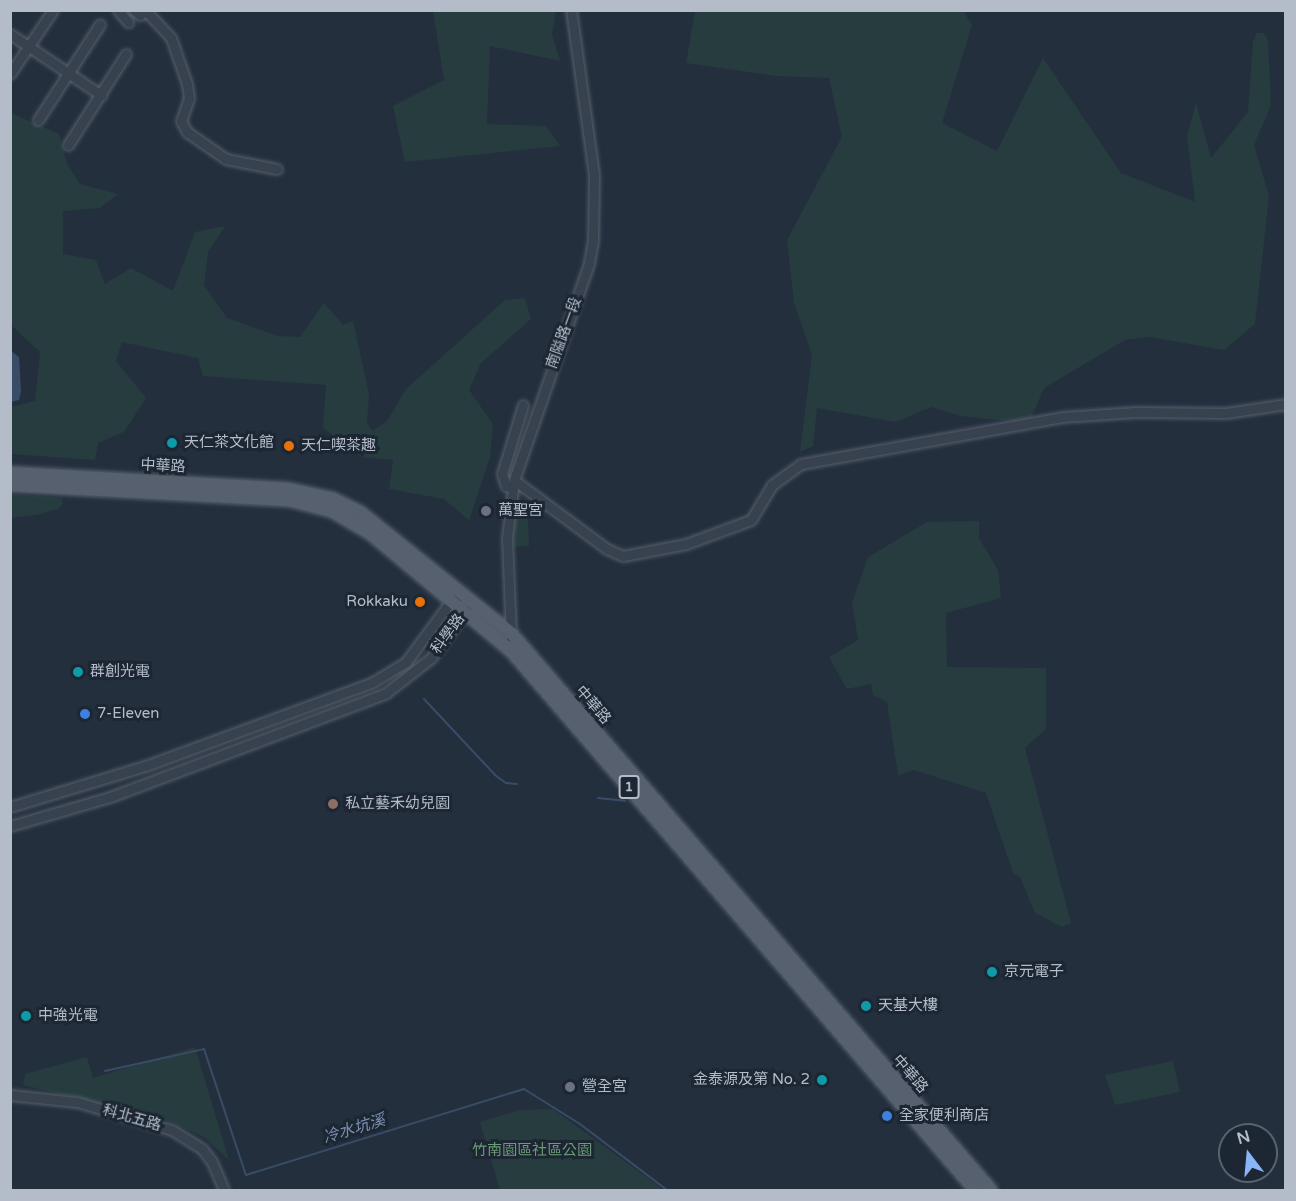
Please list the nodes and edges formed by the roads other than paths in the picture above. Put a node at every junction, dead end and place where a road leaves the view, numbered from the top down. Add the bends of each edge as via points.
1 (53, 10) edge
2 (118, 10) edge
3 (134, 10) edge
4 (146, 10) edge
5 (571, 10) edge
6 (128, 22) dead end
7 (100, 24) dead end
8 (10, 34) edge
9 (28, 46) junction
10 (126, 54) dead end
11 (67, 73) junction
12 (10, 74) edge
13 (101, 95) junction
14 (38, 120) dead end
15 (68, 145) dead end
16 (277, 169) dead end
17 (1285, 404) edge
18 (523, 405) dead end
19 (10, 473) edge
20 (108, 484) junction
21 (513, 484) junction
22 (10, 485) edge
23 (466, 596) junction
24 (451, 601) junction
25 (466, 612) junction
26 (511, 633) junction
27 (512, 652) junction
28 (598, 743) junction
29 (10, 807) edge
30 (10, 826) edge
31 (10, 1095) edge
32 (224, 1191) edge
33 (975, 1191) edge
34 (990, 1191) edge

1 - 9 street
2 - 6 street
3 - 4 street via 140,15
4 - 16 street via 171,38 187,84 189,98 181,121 187,132 226,159
5 - 21 street, 南隘路一段 via 594,175 593,240 589,263
7 - 11 street
8 - 9 street
9 - 11 street
9 - 12 street
10 - 13 street
11 - 13 street
11 - 14 street
13 - 15 street
17 - 21 street via 1226,413 1136,412 1062,417 801,464 772,485 756,505 751,520 686,544 623,556
18 - 21 street via 502,474 506,486
19 - 20 main road, 中華路 / 1
20 - 22 main road, 中華路 / 1
20 - 23 main road, 中華路 / 1 via 288,489 333,499 360,512
20 - 24 main road, 中華路 / 1 via 313,504 370,534
21 - 26 street, 南隘路一段 via 507,538
23 - 24 street, 科學路
23 - 25 street, 科學路
23 - 26 main road, 中華路 / 1
24 - 25 main road, 中華路 / 1
24 - 29 street, 科學路 via 418,650 373,682 148,765
25 - 27 main road, 中華路 / 1
25 - 30 street, 科學路 via 418,671 386,693 120,793
26 - 27 street, 南隘路一段
26 - 28 main road, 中華路 / 1
27 - 28 main road, 中華路 / 1
28 - 33 main road, 中華路 / 1
28 - 34 main road, 中華路 / 1
31 - 32 street, 科北五路 via 76,1102 172,1130 202,1149

